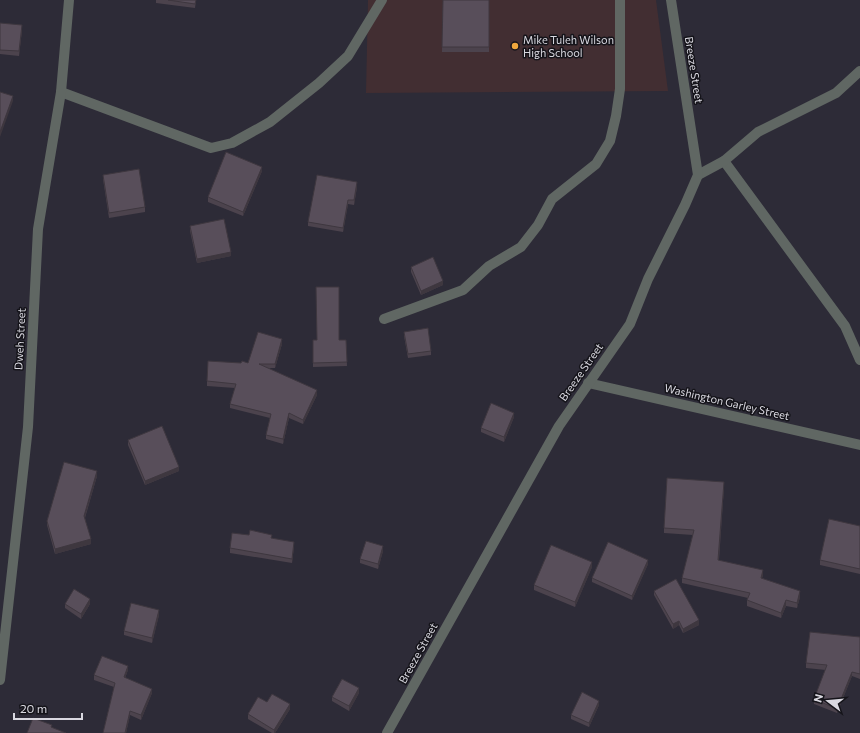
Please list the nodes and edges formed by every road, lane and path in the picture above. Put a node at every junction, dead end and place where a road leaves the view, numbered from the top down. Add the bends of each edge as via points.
1 (70, 0) edge
2 (382, 0) edge
3 (620, 0) edge
4 (671, 0) edge
5 (860, 71) edge
6 (61, 92) junction
7 (724, 161) junction
8 (698, 175) junction
9 (384, 319) dead end
10 (860, 360) edge
11 (588, 383) junction
12 (860, 445) edge
13 (0, 680) edge
14 (387, 733) edge

1 - 6 street, Dweh Street
2 - 6 street via 348,56 270,122 232,143 211,148
3 - 9 street via 620,89 610,141 596,164 552,199 538,225 521,247 490,266 463,290
4 - 8 street, Breeze Street
5 - 7 street via 836,93 758,132
6 - 13 street, Dweh Street via 38,229 28,427
7 - 8 street
7 - 10 street via 845,326
8 - 11 street, Breeze Street via 648,279 630,324
11 - 12 street, Washington Garley Street
11 - 14 street, Breeze Street via 559,426

